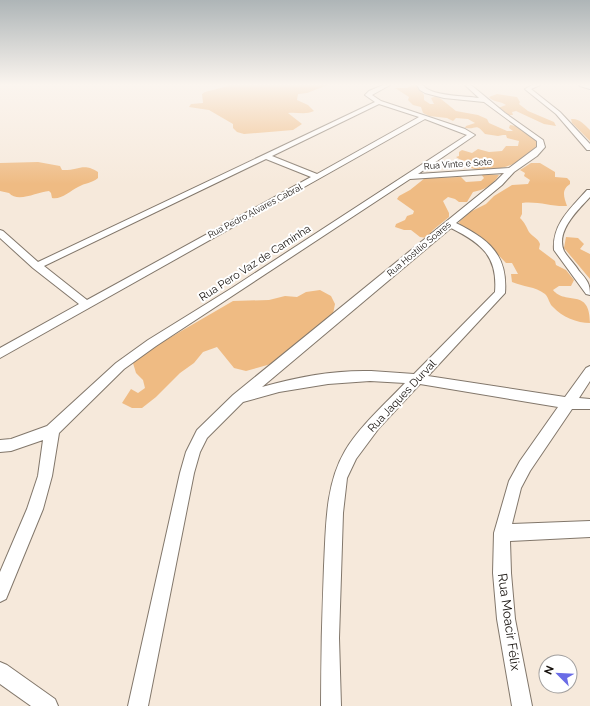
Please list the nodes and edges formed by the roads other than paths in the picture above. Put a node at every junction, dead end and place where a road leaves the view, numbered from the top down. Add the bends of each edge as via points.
1 (345, 118) edge
2 (423, 118) joint
3 (510, 118) edge
4 (563, 118) edge
5 (590, 148) edge
6 (265, 156) junction
7 (511, 170) junction
8 (318, 177) junction
9 (407, 178) junction
10 (590, 192) edge
11 (450, 224) junction
12 (0, 233) edge
13 (37, 266) junction
14 (590, 292) edge
15 (86, 304) junction
16 (0, 354) edge
17 (590, 371) edge
18 (417, 379) junction
19 (238, 399) junction
20 (569, 403) junction
21 (590, 404) edge
22 (52, 430) junction
23 (0, 446) edge
24 (590, 529) edge
25 (502, 532) junction
26 (0, 593) edge
27 (0, 672) edge
28 (48, 706) edge
29 (138, 706) edge
30 (331, 706) edge
31 (522, 706) edge

1 - 6 street
2 - 8 street, Rua Pedro Alvares Cabral
2 - 9 street, Rua Pero Vaz de Caminha via 472,135
3 - 7 street, Rua Hostílio Soares via 542,143 542,147 534,154
4 - 5 street
6 - 8 street
6 - 13 street
7 - 9 street, Rua Vinte e Sete
7 - 11 street, Rua Hostílio Soares
8 - 15 street, Rua Pedro Alvares Cabral
9 - 22 street, Rua Pero Vaz de Caminha via 152,343 120,366
10 - 14 street via 565,221 557,242 559,250
11 - 18 street, Rua Jaques Durval via 489,249 502,279 500,293
11 - 19 street, Rua Hostílio Soares
12 - 13 street
13 - 15 street
15 - 16 street, Rua Pedro Alvares Cabral
17 - 20 street, Rua Moacir Félix
18 - 19 street via 370,376 328,379 279,387
18 - 20 street
18 - 30 street, Rua Jaques Durval via 374,424 350,455 340,478 335,513 330,638
19 - 29 street, Rua Hostílio Soares via 202,434 193,452
20 - 21 street
20 - 25 street, Rua Moacir Félix via 514,486
22 - 23 street via 11,445
22 - 26 street via 45,476 35,509
24 - 25 street
25 - 31 street, Rua Moacir Félix via 506,619
27 - 28 street

